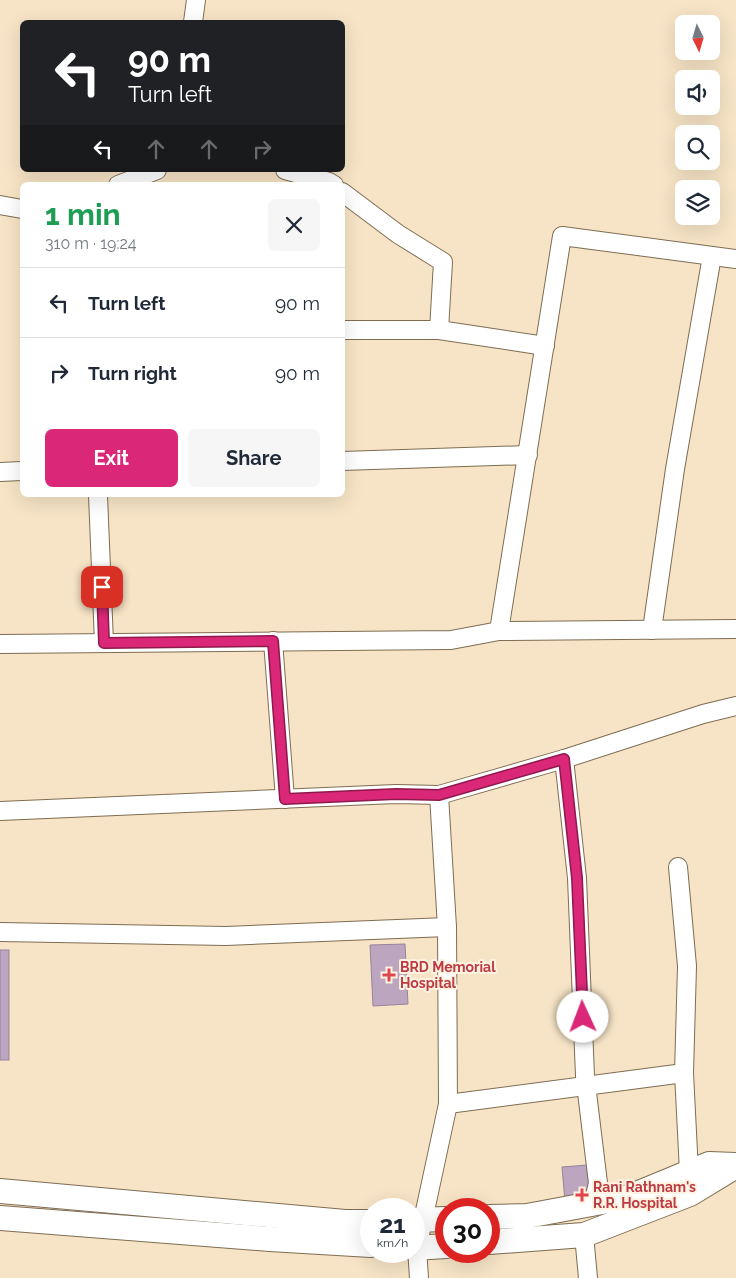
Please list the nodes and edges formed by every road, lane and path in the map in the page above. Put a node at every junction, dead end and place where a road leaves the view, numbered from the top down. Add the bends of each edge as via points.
1 (196, 0) edge
2 (194, 20) edge
3 (152, 172) edge
4 (292, 172) edge
5 (126, 182) edge
6 (330, 182) edge
7 (345, 194) edge
8 (0, 205) edge
9 (20, 209) edge
10 (712, 256) junction
11 (736, 260) edge
12 (345, 330) edge
13 (439, 330) junction
14 (545, 346) junction
15 (528, 456) junction
16 (345, 461) edge
17 (20, 471) edge
18 (0, 472) edge
19 (98, 497) edge
20 (736, 629) edge
21 (652, 630) junction
22 (499, 631) junction
23 (273, 641) junction
24 (104, 643) junction
25 (0, 644) edge
26 (736, 706) edge
27 (564, 759) junction
28 (439, 795) junction
29 (285, 799) junction
30 (0, 811) edge
31 (678, 867) dead end
32 (446, 927) junction
33 (0, 932) edge
34 (684, 1073) junction
35 (586, 1086) junction
36 (448, 1104) junction
37 (736, 1166) edge
38 (689, 1172) junction
39 (0, 1191) edge
40 (424, 1198) edge
41 (593, 1204) junction
42 (500, 1217) edge
43 (0, 1218) edge
44 (360, 1222) edge
45 (584, 1235) junction
46 (500, 1241) edge
47 (360, 1244) edge
48 (417, 1263) edge
49 (419, 1278) edge
50 (588, 1278) edge

1 - 2 street
3 - 5 street
4 - 6 street
7 - 13 street via 398,234 443,262
8 - 9 street
10 - 11 street
10 - 14 street via 562,236
10 - 21 street
12 - 13 street
13 - 14 street
14 - 15 street
15 - 16 street
15 - 22 street
17 - 18 street
19 - 24 street
20 - 21 street
21 - 22 street
22 - 23 street via 451,640
23 - 24 street
23 - 29 street
24 - 25 street
26 - 27 street
27 - 28 street
27 - 35 street via 577,878
28 - 29 street
28 - 32 street
29 - 30 street
31 - 34 street via 686,966
32 - 33 street via 226,936
32 - 36 street
34 - 35 street
34 - 38 street
35 - 36 street
35 - 41 street via 598,1183
36 - 40 street
37 - 38 street via 709,1164
37 - 45 street via 690,1194
38 - 41 street via 629,1197
39 - 44 street
41 - 42 street via 527,1216
43 - 47 street
45 - 46 street
45 - 50 street
48 - 49 street

